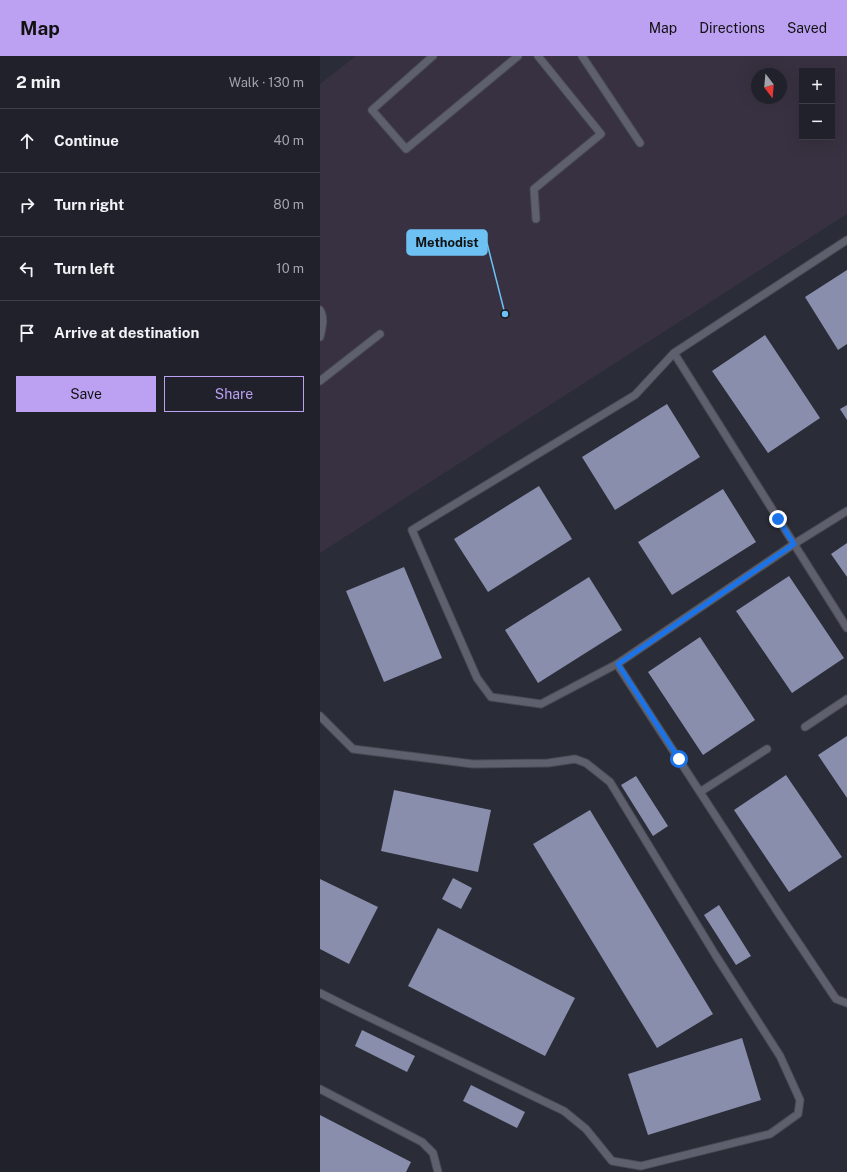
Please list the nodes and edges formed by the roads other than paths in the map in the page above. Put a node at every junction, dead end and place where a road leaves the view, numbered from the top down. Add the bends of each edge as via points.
1 (433, 56) edge
2 (518, 56) edge
3 (538, 56) edge
4 (582, 56) edge
5 (640, 143) dead end
6 (536, 219) dead end
7 (847, 240) edge
8 (320, 310) edge
9 (322, 323) edge
10 (380, 334) dead end
11 (320, 337) edge
12 (674, 353) junction
13 (320, 381) edge
14 (847, 511) edge
15 (794, 544) junction
16 (847, 628) edge
17 (618, 664) junction
18 (847, 699) edge
19 (320, 716) edge
20 (805, 727) dead end
21 (767, 749) dead end
22 (700, 792) junction
23 (320, 993) edge
24 (847, 1003) edge
25 (320, 1089) edge
26 (438, 1172) edge

1 - 2 lane via 372,110 406,149
3 - 6 lane via 601,134 534,189
4 - 5 lane
7 - 12 lane
8 - 9 lane
9 - 11 lane
10 - 13 lane
12 - 15 lane
12 - 17 lane via 635,395 412,530 477,678 492,697 542,704
14 - 15 lane
15 - 16 lane
15 - 17 lane
17 - 22 lane
18 - 20 lane
19 - 23 lane via 353,749 473,764 548,763 575,759 586,763 610,782 780,1056 800,1100 798,1114 770,1134 641,1166 612,1161 586,1129 564,1111
21 - 22 lane
22 - 24 lane via 836,999
25 - 26 lane via 422,1142 433,1154

